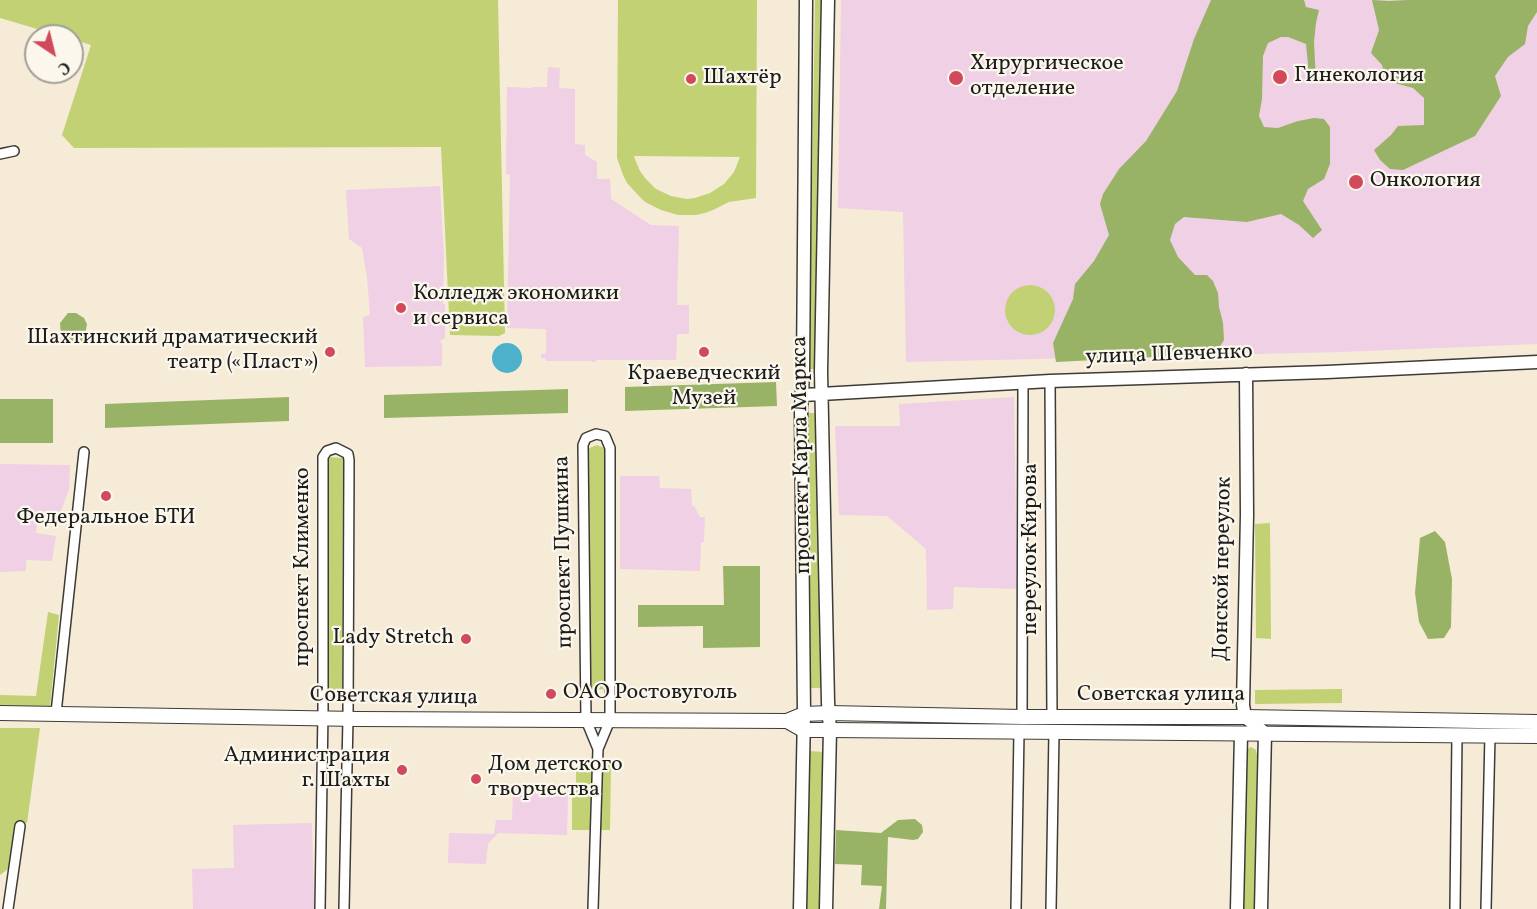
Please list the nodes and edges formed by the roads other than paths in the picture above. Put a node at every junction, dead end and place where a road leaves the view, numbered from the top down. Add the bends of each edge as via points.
1 (806, 0) edge
2 (828, 0) edge
3 (14, 152) dead end
4 (0, 154) edge
5 (1537, 362) edge
6 (1246, 374) junction
7 (1050, 381) junction
8 (1023, 383) junction
9 (821, 394) junction
10 (802, 395) junction
11 (84, 452) dead end
12 (0, 713) edge
13 (56, 713) junction
14 (829, 713) junction
15 (804, 714) junction
16 (1022, 717) junction
17 (1052, 717) junction
18 (1245, 717) junction
19 (323, 718) junction
20 (348, 718) junction
21 (586, 720) junction
22 (610, 720) junction
23 (787, 722) junction
24 (1537, 722) edge
25 (804, 729) junction
26 (830, 730) junction
27 (1019, 732) junction
28 (1054, 732) junction
29 (1265, 733) junction
30 (1241, 734) junction
31 (1457, 735) junction
32 (1490, 735) junction
33 (1537, 736) edge
34 (598, 748) junction
35 (20, 826) dead end
36 (0, 886) edge
37 (11, 886) junction
38 (8, 909) edge
39 (320, 909) edge
40 (344, 909) edge
41 (593, 909) edge
42 (800, 909) edge
43 (826, 909) edge
44 (1016, 909) edge
45 (1051, 909) edge
46 (1238, 909) edge
47 (1262, 909) edge
48 (1455, 909) edge
49 (1486, 909) edge

1 - 10 main road, проспект Карла Маркса
2 - 9 main road, проспект Карла Маркса
3 - 4 street
5 - 6 main road, улица Шевченко
6 - 7 main road, улица Шевченко
6 - 18 main road, Донской переулок
7 - 8 main road, улица Шевченко
7 - 17 street, переулок Кирова
8 - 9 main road, улица Шевченко
8 - 16 street, переулок Кирова
9 - 10 main road, улица Шевченко
9 - 14 main road, проспект Карла Маркса
10 - 15 main road, проспект Карла Маркса
11 - 13 street
12 - 13 main road, Советская улица
13 - 19 main road, Советская улица
14 - 15 main road, Советская улица
14 - 16 main road, Советская улица
14 - 26 main road, проспект Карла Маркса
15 - 23 main road, Советская улица
15 - 25 main road, проспект Карла Маркса
16 - 17 main road, Советская улица
17 - 18 main road, Советская улица
18 - 24 main road, Советская улица
18 - 29 main road
18 - 30 main road, Донской переулок
19 - 20 main road, Советская улица
19 - 20 street, проспект Клименко via 323,457 336,448 348,454 349,460
19 - 39 street, проспект Клименко
20 - 21 main road, Советская улица
20 - 40 street, проспект Клименко
21 - 22 main road, Советская улица
21 - 22 street, проспект Пушкина via 583,445 586,438 596,434 604,436 610,448
21 - 34 street, проспект Пушкина
22 - 23 main road, Советская улица
22 - 34 street, проспект Пушкина
23 - 25 main road, Советская улица
25 - 26 main road, Советская улица
25 - 42 main road, проспект Карла Маркса
26 - 27 main road, Советская улица
26 - 43 main road, проспект Карла Маркса
27 - 28 main road, Советская улица
27 - 44 street
28 - 30 main road, Советская улица
28 - 45 street
29 - 30 main road, Советская улица
29 - 31 main road, Советская улица
29 - 47 main road
30 - 46 main road, Донской переулок
31 - 32 main road, Советская улица
31 - 48 street
32 - 33 main road, Советская улица
32 - 49 street
34 - 41 street, проспект Пушкина
35 - 37 street
36 - 37 street
37 - 38 street

